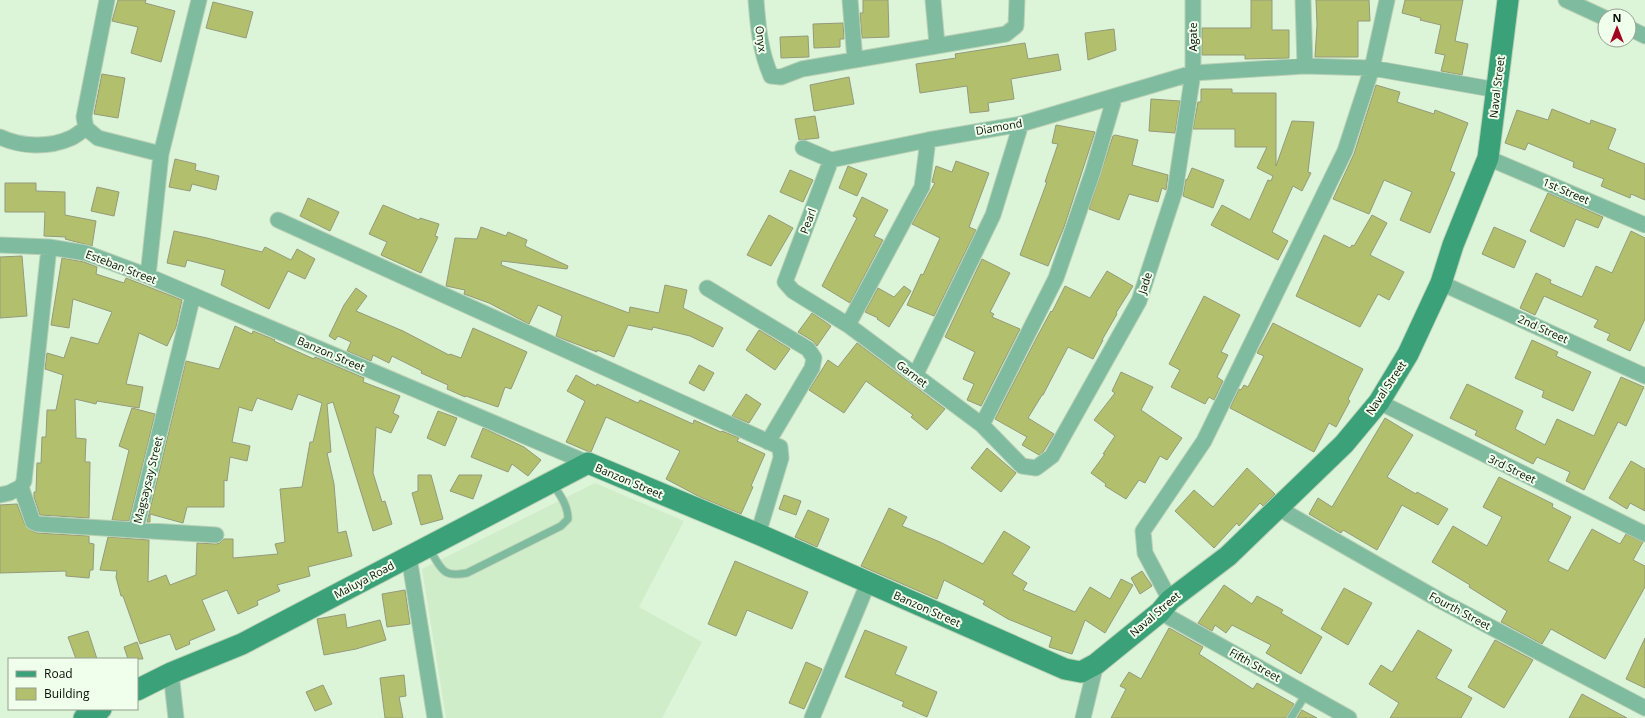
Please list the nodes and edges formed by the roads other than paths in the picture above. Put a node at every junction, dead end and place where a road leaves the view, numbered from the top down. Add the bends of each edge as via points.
1 (107, 0) edge
2 (199, 0) edge
3 (756, 0) edge
4 (850, 0) edge
5 (933, 0) edge
6 (1017, 0) edge
7 (1194, 0) edge
8 (1303, 0) edge
9 (1387, 0) edge
10 (1508, 0) edge
11 (1566, 0) edge
12 (1597, 14) edge
13 (937, 44) junction
14 (855, 60) junction
15 (1305, 66) junction
16 (1372, 68) junction
17 (1194, 73) junction
18 (1497, 90) junction
19 (1115, 96) junction
20 (1022, 124) junction
21 (86, 128) junction
22 (0, 137) edge
23 (928, 140) junction
24 (803, 148) dead end
25 (161, 154) junction
26 (1488, 158) junction
27 (831, 160) junction
28 (278, 220) dead end
29 (1645, 225) edge
30 (0, 245) edge
31 (49, 247) junction
32 (148, 276) junction
33 (785, 282) joint
34 (1441, 283) junction
35 (707, 288) dead end
36 (193, 295) junction
37 (848, 325) junction
38 (915, 376) junction
39 (1645, 376) edge
40 (1379, 402) junction
41 (982, 425) junction
42 (768, 442) junction
43 (588, 463) junction
44 (1036, 468) joint
45 (552, 482) junction
46 (21, 487) junction
47 (0, 495) edge
48 (1278, 508) junction
49 (136, 529) junction
50 (758, 534) junction
51 (1645, 534) edge
52 (216, 535) dead end
53 (428, 547) junction
54 (409, 557) junction
55 (868, 583) junction
56 (1165, 606) junction
57 (1096, 664) junction
58 (1065, 669) joint
59 (171, 673) junction
60 (138, 690) edge
61 (1306, 694) junction
62 (1645, 708) edge
63 (99, 710) edge
64 (84, 718) edge
65 (176, 718) edge
66 (435, 718) edge
67 (812, 718) edge
68 (1083, 718) edge
69 (1291, 718) edge
70 (1349, 718) edge

1 - 21 street via 84,117
2 - 25 street
3 - 14 street, Onyx via 764,59 770,76 781,77 802,69
4 - 14 street
5 - 13 street
6 - 13 street via 1016,26 1006,34
7 - 17 street, Agate
8 - 15 street
9 - 16 street
10 - 18 street, Naval Street
11 - 12 street
13 - 14 street
15 - 16 street, Diamond
15 - 17 street, Diamond
16 - 18 street, Diamond
16 - 56 street via 1345,151 1204,441 1143,531 1145,553
17 - 19 street, Diamond
17 - 44 street, Jade via 1175,191 1139,301 1052,456
18 - 26 street, Naval Street
19 - 20 street, Diamond
19 - 41 street via 1093,171 1056,278
20 - 23 street, Diamond
20 - 38 street via 993,215
21 - 22 street via 72,138 36,145 13,143
21 - 25 street via 98,138
23 - 27 street, Diamond
23 - 37 street via 922,187
24 - 27 street
25 - 32 street
26 - 29 street, 1st Street
26 - 34 street, Naval Street via 1453,245
27 - 33 street, Pearl
28 - 42 street
30 - 31 street, Esteban Street
31 - 32 street, Esteban Street via 86,253
31 - 46 street via 24,481
32 - 36 street, Esteban Street
33 - 37 street, Garnet via 793,291
34 - 39 street, 2nd Street
34 - 40 street, Naval Street via 1408,354
35 - 42 street via 808,349 814,358 812,368
36 - 43 street, Banzon Street
36 - 49 street, Magsaysay Street
37 - 38 street, Garnet
38 - 41 street, Garnet
40 - 48 street, Naval Street via 1344,444
40 - 51 street, 3rd Street
41 - 44 street, Garnet via 1022,466
42 - 50 street via 780,447 781,458
43 - 45 street, Maluya Road
43 - 50 street, Banzon Street
45 - 53 street, Maluya Road
45 - 53 lane via 568,512 568,519 562,526 461,574 450,575 442,571
46 - 47 street
46 - 49 street, Magsaysay Street via 33,522 38,524
48 - 56 street, Naval Street via 1228,556
48 - 62 street, Fourth Street via 1441,601
49 - 52 street
50 - 55 street, Banzon Street
53 - 54 street, Maluya Road
54 - 59 street, Maluya Road via 242,644
54 - 66 street
55 - 58 street, Banzon Street
55 - 67 street
56 - 57 street, Naval Street
56 - 61 street, Fifth Street
57 - 58 street, Naval Street via 1081,672
57 - 68 street
59 - 60 street, Maluya Road
59 - 65 street
61 - 69 lane
61 - 70 street, Fifth Street
63 - 64 street

